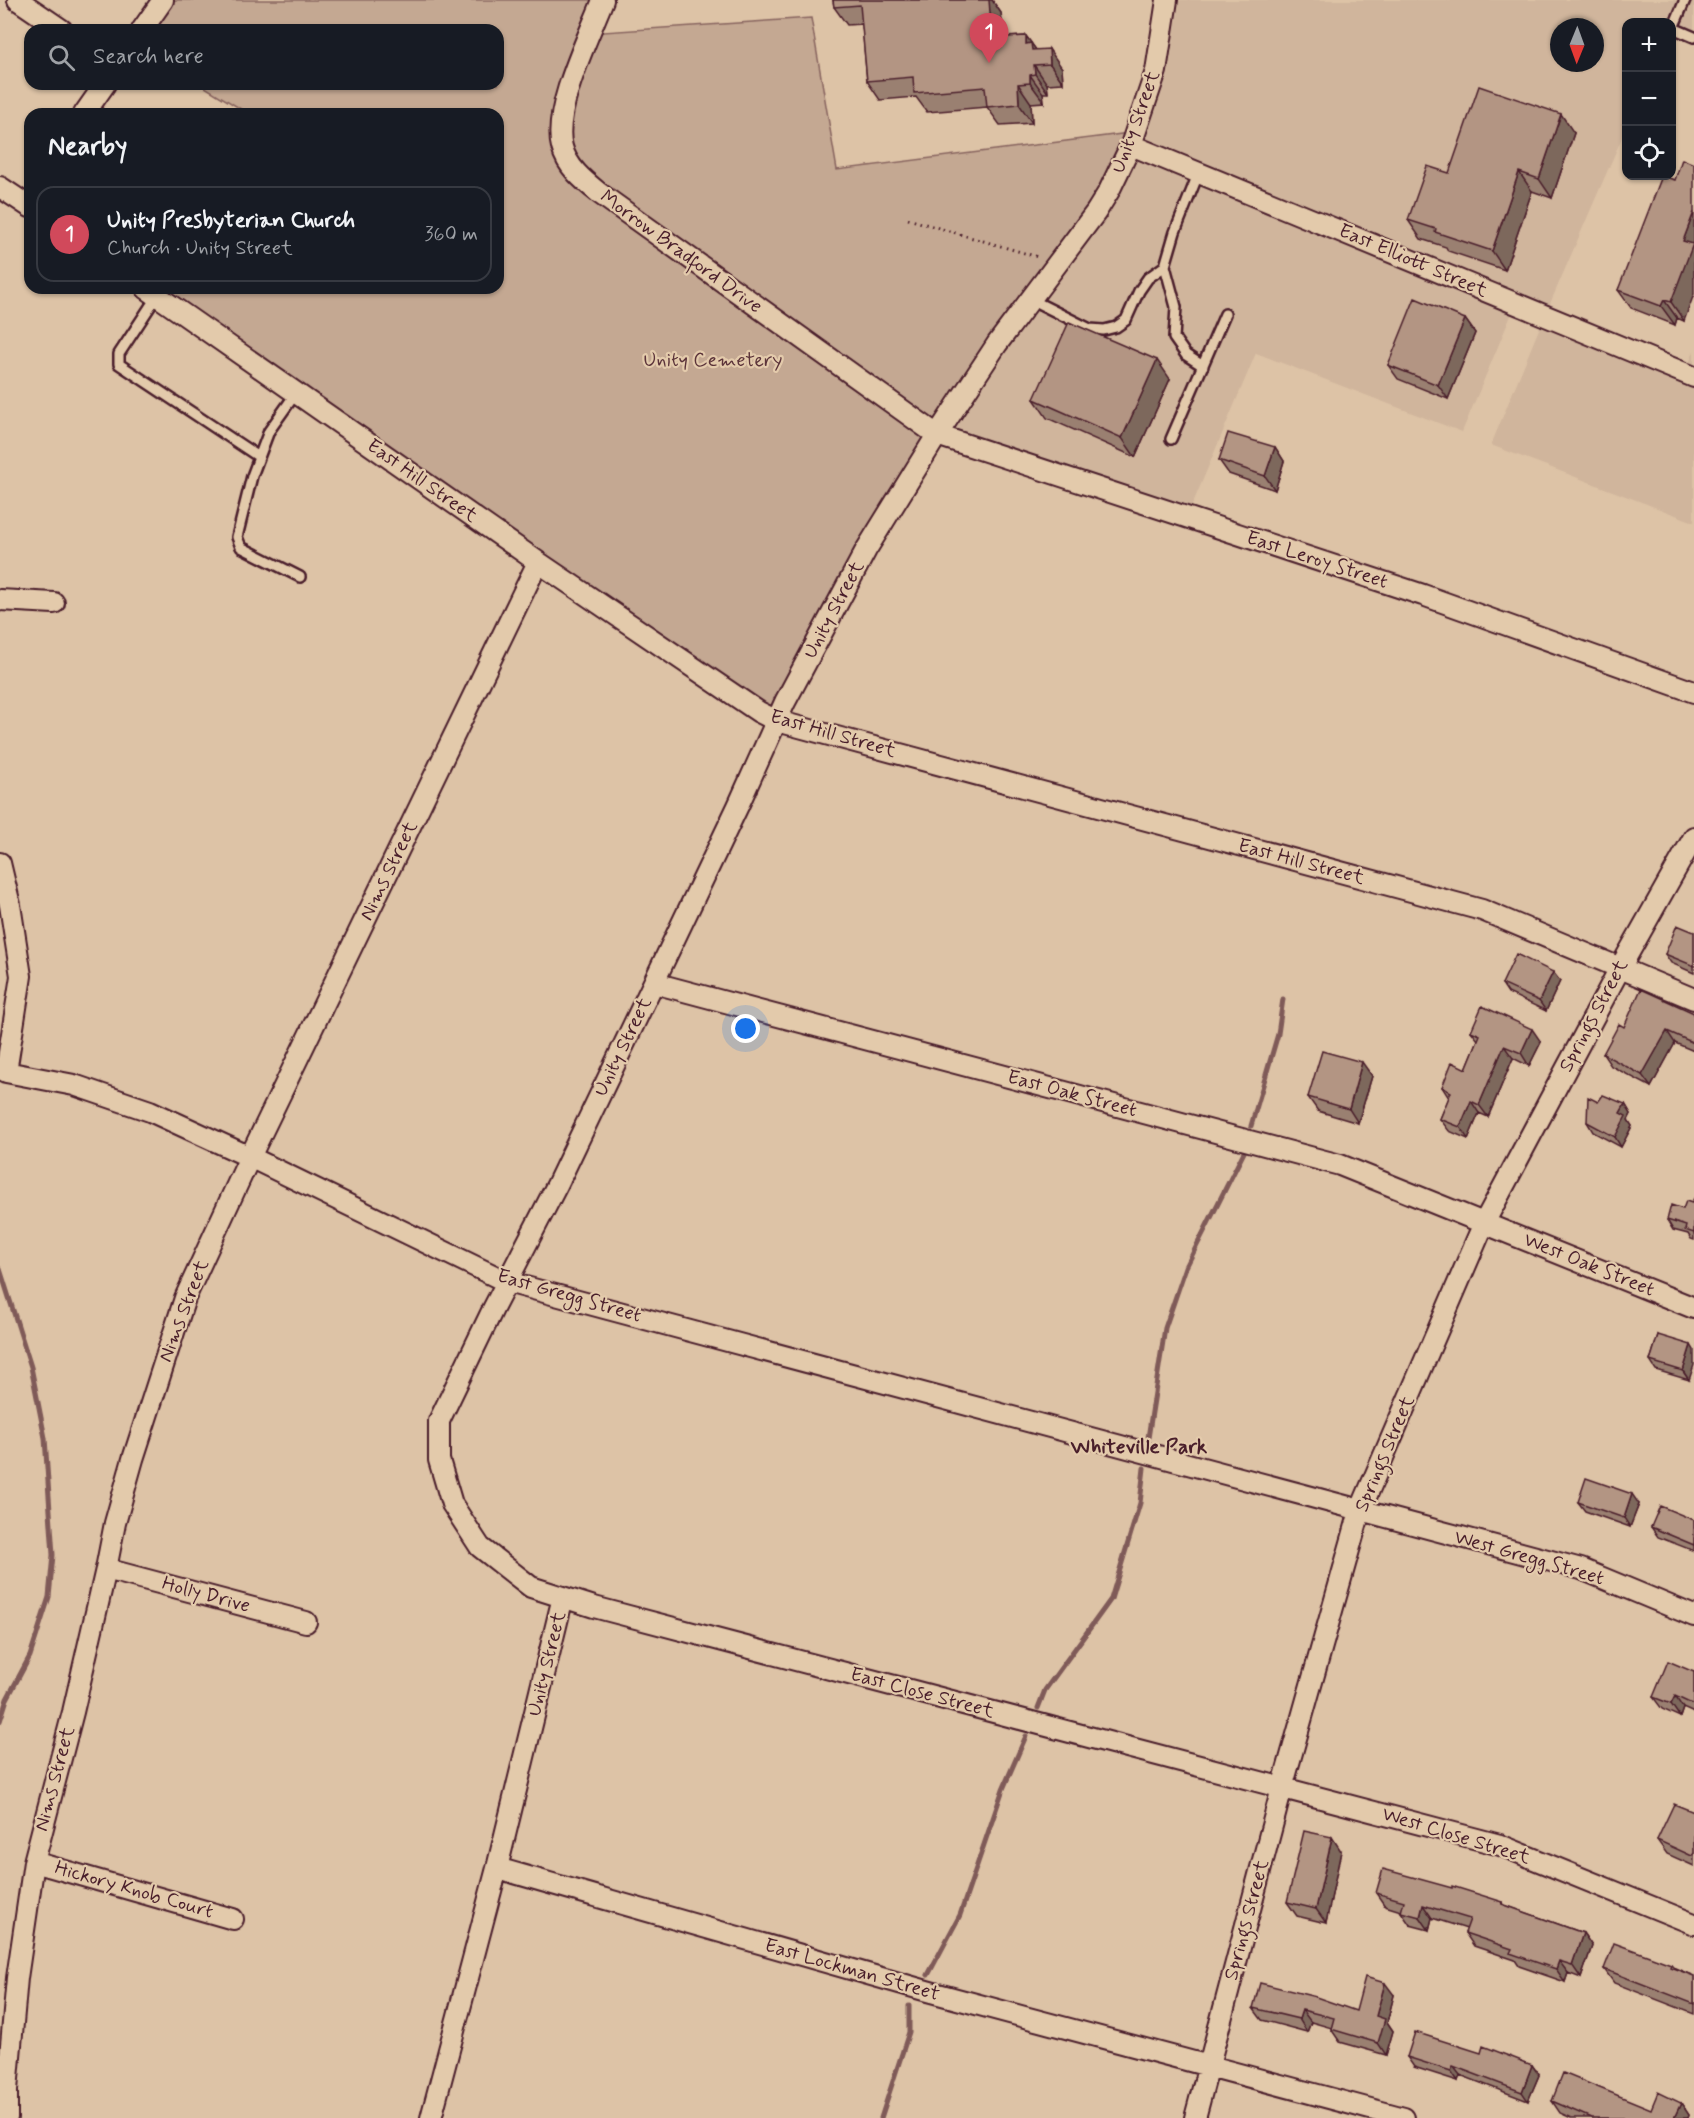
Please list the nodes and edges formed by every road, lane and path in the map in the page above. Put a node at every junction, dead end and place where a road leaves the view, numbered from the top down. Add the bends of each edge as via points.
1 (18, 0) edge
2 (163, 0) edge
3 (603, 0) edge
4 (1167, 0) edge
5 (1685, 0) edge
6 (53, 24) edge
7 (146, 24) edge
8 (1694, 37) edge
9 (101, 90) edge
10 (88, 108) edge
11 (1131, 145) junction
12 (1199, 172) junction
13 (0, 187) edge
14 (24, 199) edge
15 (908, 219) dead end
16 (1057, 263) junction
17 (1165, 266) junction
18 (151, 294) edge
19 (155, 294) edge
20 (1030, 299) junction
21 (1225, 314) dead end
22 (1203, 366) junction
23 (1694, 377) edge
24 (296, 393) junction
25 (937, 435) junction
26 (1171, 438) dead end
27 (260, 457) junction
28 (538, 562) junction
29 (300, 578) dead end
30 (0, 600) edge
31 (54, 603) dead end
32 (1694, 692) edge
33 (777, 721) junction
34 (1694, 837) edge
35 (0, 863) edge
36 (1620, 968) junction
37 (654, 982) junction
38 (1694, 999) edge
39 (250, 1157) junction
40 (1484, 1223) junction
41 (507, 1282) junction
42 (1694, 1308) edge
43 (1360, 1511) junction
44 (106, 1569) junction
45 (563, 1597) junction
46 (1694, 1616) edge
47 (306, 1622) dead end
48 (1282, 1788) junction
49 (34, 1862) junction
50 (497, 1868) junction
51 (233, 1919) dead end
52 (1694, 1924) edge
53 (1209, 2065) junction
54 (7, 2118) edge
55 (431, 2118) edge
56 (1195, 2118) edge
57 (1404, 2118) edge

1 - 6 street
2 - 7 street
3 - 25 street, Morrow Bradford Drive via 564,104 560,126 561,146 581,179
4 - 11 street, Unity Street via 1155,71
5 - 8 lane via 1673,27
9 - 10 street
11 - 12 street, East Elliott Street
11 - 16 street, Unity Street via 1109,192
12 - 17 lane
12 - 23 street, East Elliott Street
13 - 14 street
15 - 16 path
16 - 20 street, Unity Street
17 - 20 lane via 1138,291 1126,320 1104,330 1090,329
17 - 22 lane via 1176,307 1174,338 1186,355
18 - 27 lane via 119,354 119,364
19 - 24 street, East Hill Street
20 - 25 street, Unity Street
21 - 22 lane
22 - 26 lane
24 - 27 lane via 268,431
24 - 28 street, East Hill Street
25 - 32 street, East Leroy Street via 1423,595
25 - 33 street, Unity Street via 866,550
27 - 29 lane via 237,537 241,547
28 - 33 street, East Hill Street
28 - 39 street, Nims Street
30 - 31 street
33 - 36 street, East Hill Street via 1482,910
33 - 37 street, Unity Street
34 - 36 street, Springs Street
35 - 39 street, East Gregg Street via 21,976 6,1072 74,1085 150,1111
36 - 38 street, East Hill Street
36 - 40 street, Springs Street
37 - 40 street, East Oak Street via 1340,1165
37 - 41 street, Unity Street
39 - 41 street, East Gregg Street
39 - 44 street, Nims Street via 185,1298 133,1459
40 - 42 street, West Oak Street
40 - 43 street, Springs Street
41 - 43 street, East Gregg Street
41 - 45 street, Unity Street via 440,1421 439,1460 452,1504 480,1547 531,1587
43 - 46 street, West Gregg Street via 1581,1569
43 - 48 street, Springs Street
44 - 47 street, Holly Drive
44 - 49 street, Nims Street
45 - 48 street, East Close Street
45 - 50 street, Unity Street
48 - 52 street, West Close Street via 1500,1845
48 - 53 street, Springs Street
49 - 51 street, Hickory Knob Court
49 - 54 street, Nims Street via 17,1978
50 - 53 street, East Lockman Street via 927,1991
50 - 55 street, Unity Street
53 - 56 street, Springs Street
53 - 57 street, East Lockman Street

